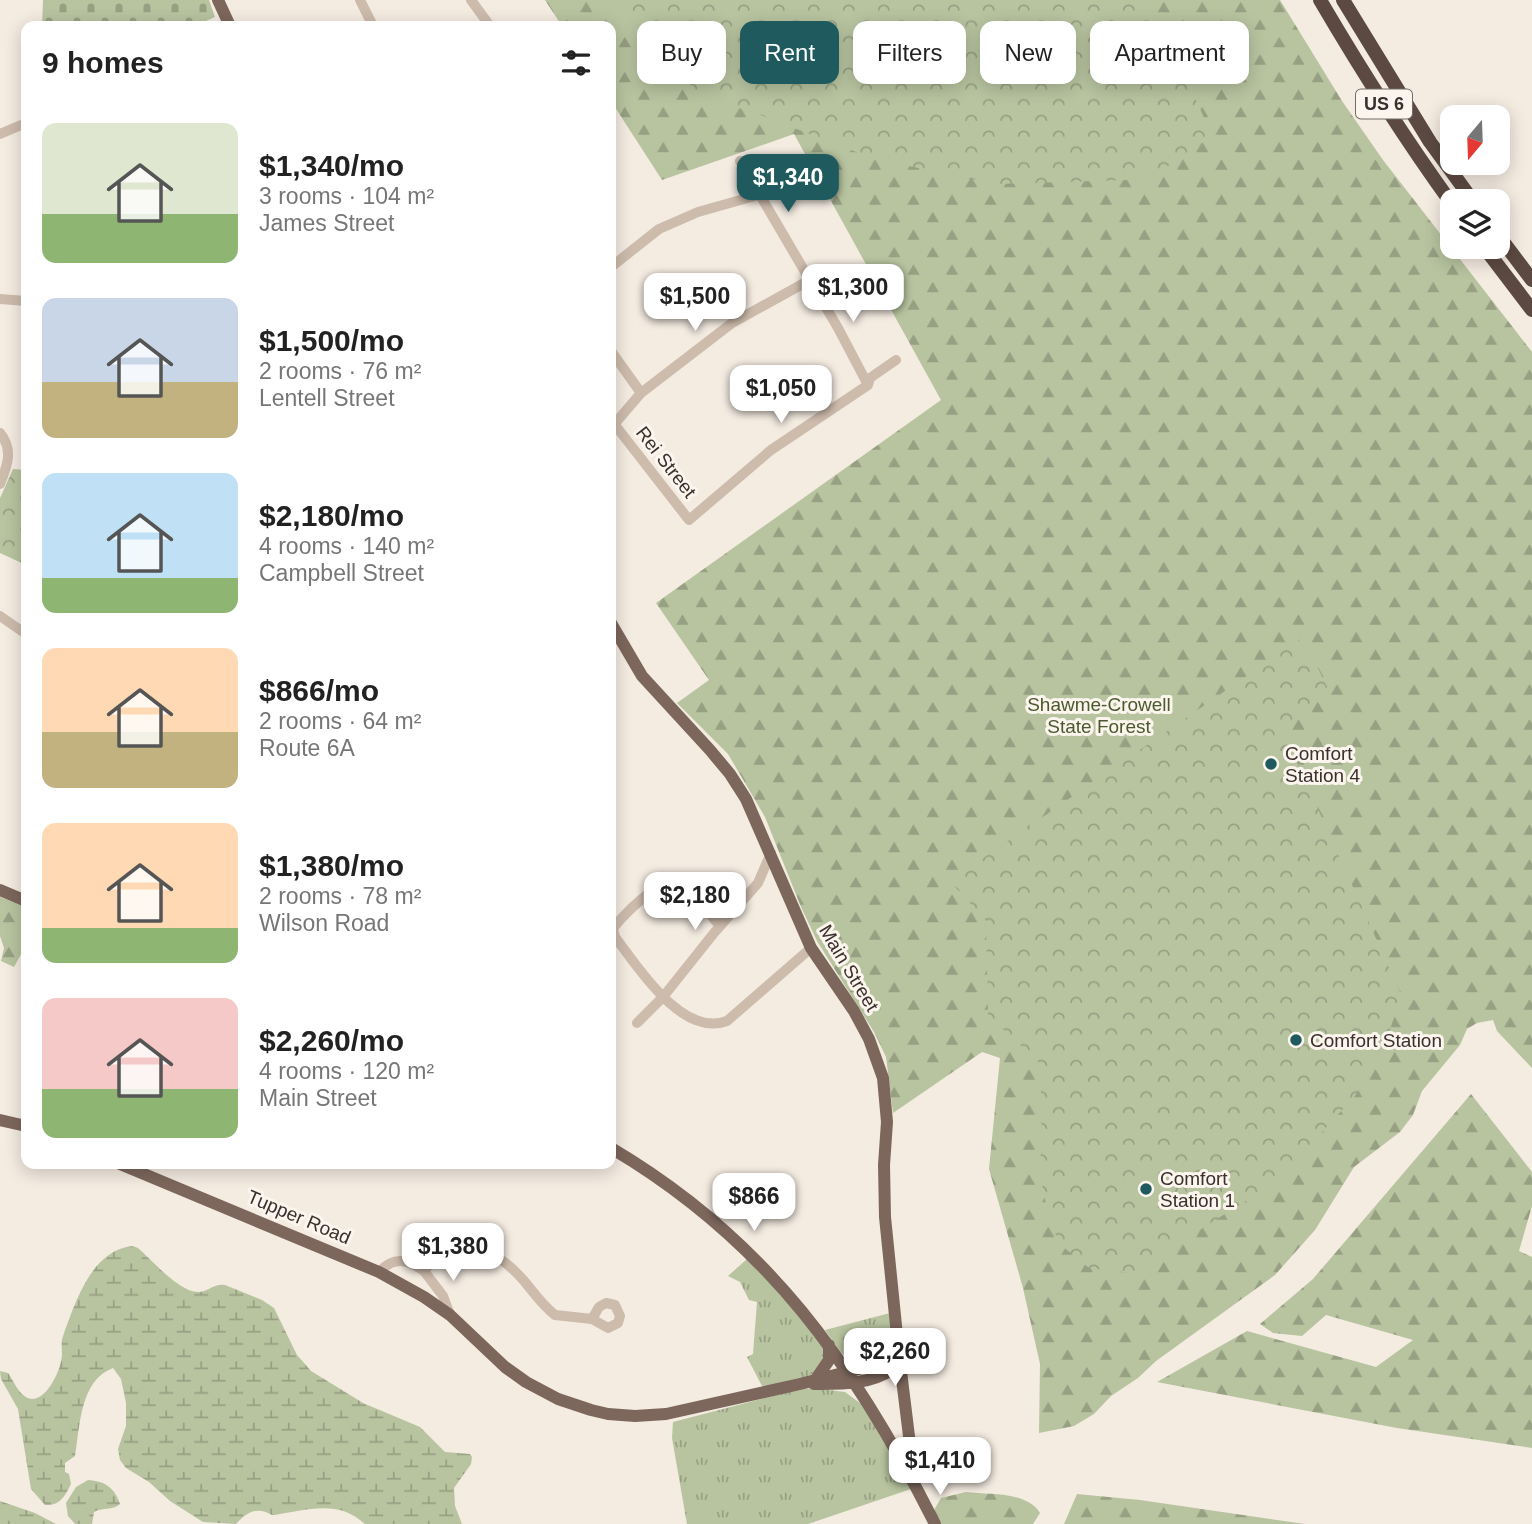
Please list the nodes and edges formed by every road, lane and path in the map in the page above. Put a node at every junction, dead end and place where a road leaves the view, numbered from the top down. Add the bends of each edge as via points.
1 (218, 0) edge
2 (360, 0) edge
3 (471, 0) edge
4 (1320, 0) edge
5 (1343, 0) edge
6 (228, 21) edge
7 (370, 21) edge
8 (486, 21) edge
9 (21, 125) edge
10 (0, 134) edge
11 (740, 161) dead end
12 (1442, 189) edge
13 (1464, 189) edge
14 (758, 195) junction
15 (1510, 250) edge
16 (1493, 259) edge
17 (616, 263) edge
18 (1532, 280) edge
19 (808, 281) junction
20 (0, 299) edge
21 (21, 301) edge
22 (1532, 310) edge
23 (616, 358) edge
24 (897, 360) dead end
25 (868, 385) junction
26 (640, 393) junction
27 (616, 422) edge
28 (616, 430) edge
29 (0, 433) edge
30 (0, 484) edge
31 (0, 616) edge
32 (21, 631) edge
33 (616, 632) edge
34 (771, 853) junction
35 (783, 881) junction
36 (758, 883) junction
37 (0, 890) edge
38 (21, 899) edge
39 (616, 923) edge
40 (720, 926) junction
41 (616, 938) edge
42 (811, 948) junction
43 (663, 997) junction
44 (637, 1023) dead end
45 (0, 1120) edge
46 (21, 1125) edge
47 (616, 1151) edge
48 (132, 1169) edge
49 (424, 1271) junction
50 (379, 1272) junction
51 (450, 1315) junction
52 (592, 1319) dead end
53 (829, 1344) junction
54 (898, 1350) junction
55 (848, 1371) junction
56 (816, 1379) junction
57 (800, 1384) junction
58 (856, 1384) junction
59 (915, 1485) junction
60 (935, 1524) edge

1 - 6 main road
2 - 7 street
3 - 8 street
4 - 12 highway, US 6
5 - 13 highway, US 6
9 - 10 street
11 - 14 street
14 - 17 street via 659,229
14 - 19 street
15 - 18 highway
16 - 22 highway
19 - 25 street
19 - 26 street via 732,323
20 - 21 street
23 - 26 street
24 - 25 street via 870,378
25 - 28 street, Rei Street via 771,450 689,520
26 - 27 street
29 - 30 street via 9,459
31 - 32 street
33 - 34 main road, Main Street via 642,676 730,774
34 - 35 main road, Main Street
34 - 36 street
35 - 36 street
35 - 42 main road, Main Street
36 - 40 street
37 - 38 main road
39 - 40 street via 670,881 688,890
40 - 43 street
41 - 43 street
42 - 43 street via 727,1021 716,1025 700,1023
42 - 54 main road, Main Street via 854,1011 883,1078 885,1217
43 - 44 street
45 - 46 main road
47 - 53 main road via 725,1229 766,1269
48 - 50 main road, Tupper Road
49 - 50 street via 405,1260 395,1260
49 - 51 street via 443,1296
49 - 52 street via 442,1253 456,1247 483,1249 509,1266 555,1315
50 - 51 main road, Tupper Road
51 - 57 main road, Tupper Road via 526,1382 558,1399 608,1414 666,1415
53 - 55 main road
53 - 56 main road via 829,1360
54 - 55 main road via 888,1361
54 - 58 main road via 897,1363 890,1371
54 - 59 main road, Main Street
55 - 56 main road, Tupper Road
55 - 58 main road
56 - 57 main road, Tupper Road
57 - 58 main road, Tupper Road
58 - 59 main road
59 - 60 main road

